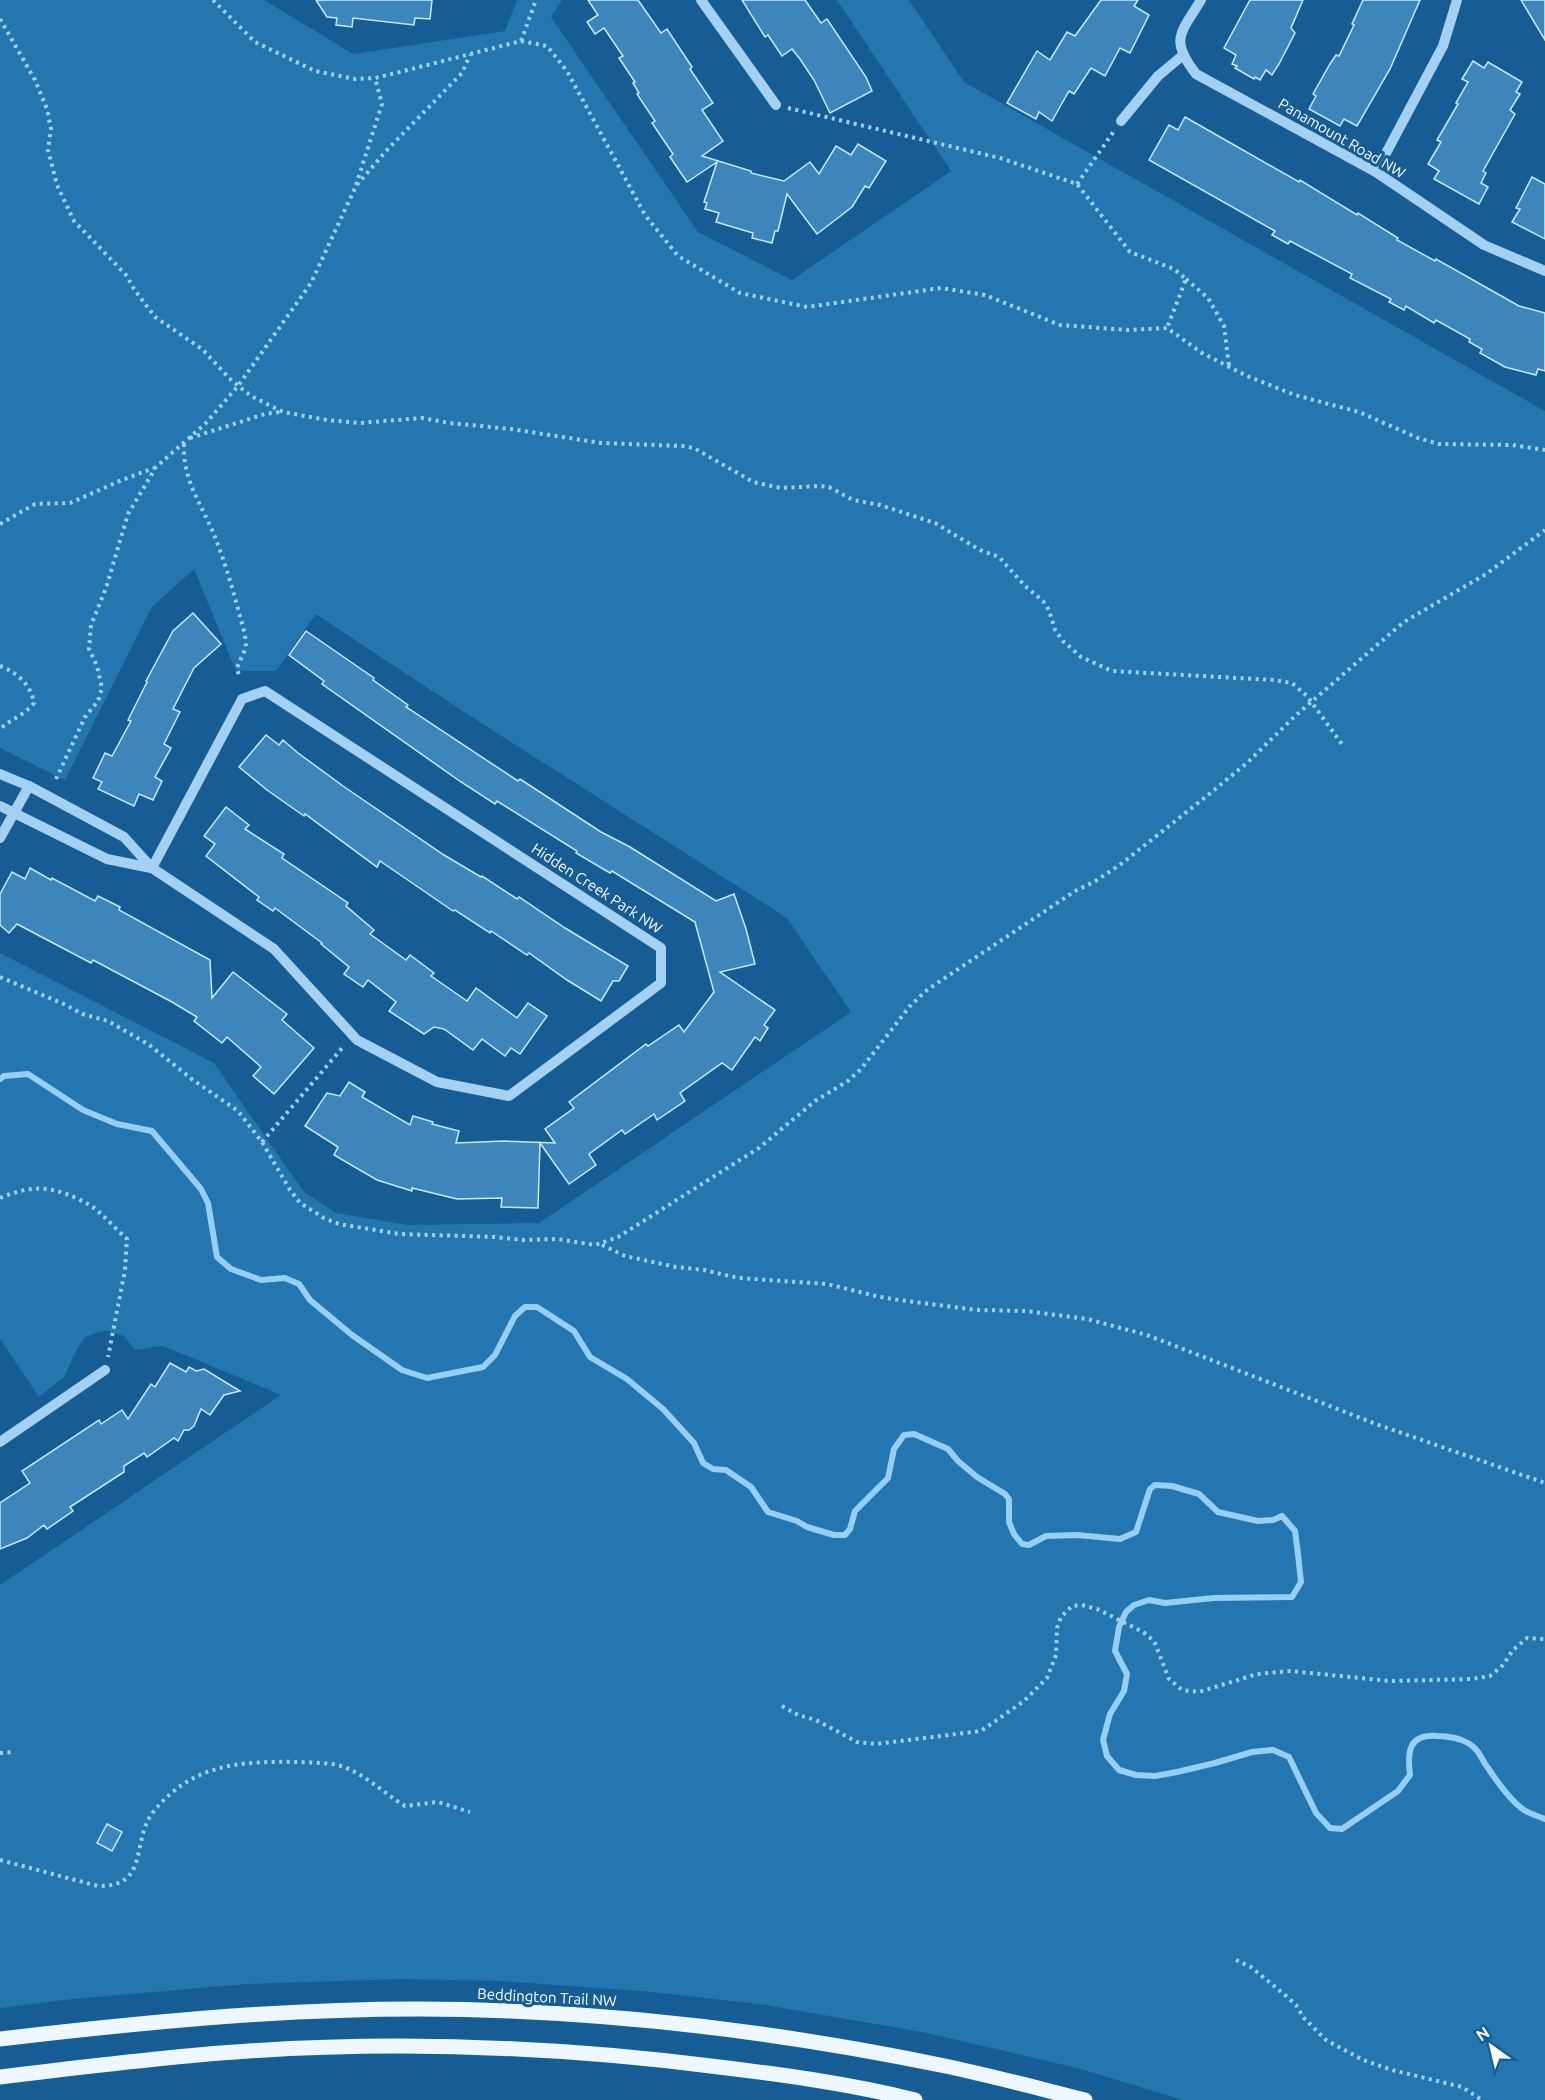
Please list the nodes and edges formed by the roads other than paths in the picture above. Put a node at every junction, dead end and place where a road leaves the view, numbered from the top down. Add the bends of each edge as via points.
1 (701, 0) edge
2 (1201, 0) edge
3 (1457, 0) edge
4 (1182, 56) junction
5 (776, 105) road end
6 (1121, 121) road end
7 (1376, 172) junction
8 (1545, 271) edge
9 (0, 774) edge
10 (29, 786) junction
11 (0, 806) edge
12 (13, 813) junction
13 (0, 838) edge
14 (152, 868) junction
15 (105, 1370) road end
16 (0, 1442) edge
17 (0, 2039) edge
18 (0, 2078) edge
19 (915, 2100) edge
20 (1085, 2100) edge

1 - 5 street
2 - 4 street via 1179,37
3 - 7 street via 1443,46
4 - 6 street via 1158,76
4 - 7 street, Panamount Road NW via 1196,74
7 - 8 street, Panamount Road NW via 1484,245
9 - 10 street
10 - 12 street
10 - 14 street via 124,837
11 - 12 street
12 - 13 street
12 - 14 street via 107,859
14 - 14 street, Hidden Creek Park NW via 274,949 357,1040 436,1082 508,1096 661,983 662,948 265,691 242,699
15 - 16 street
17 - 20 main road, Beddington Trail NW via 179,2019 300,2011 511,2011 672,2023 778,2036 943,2066
18 - 19 main road via 221,2053 479,2048 655,2059 823,2080

